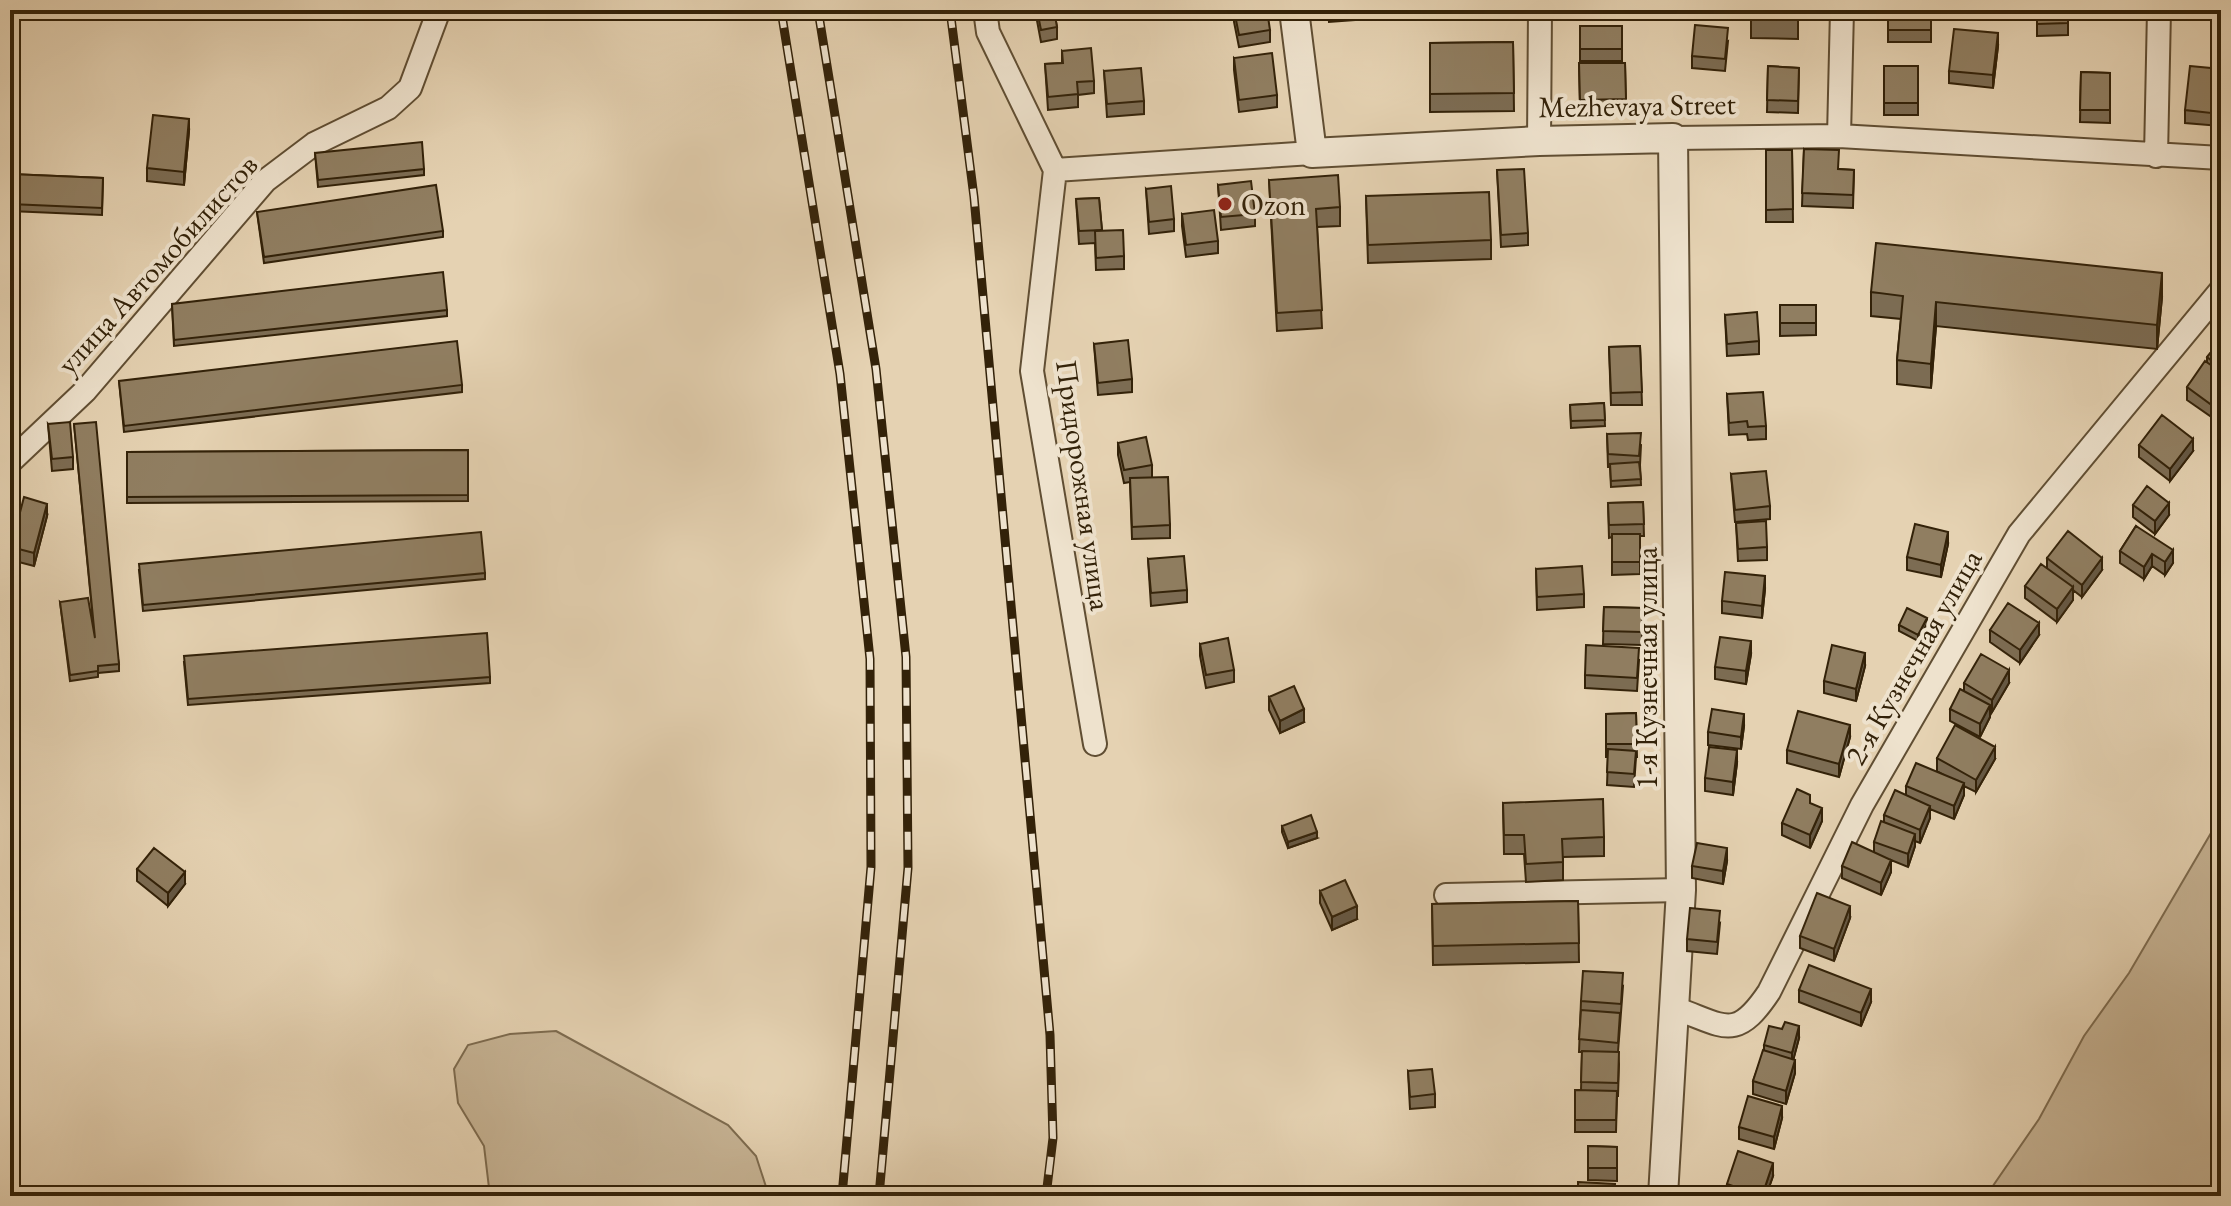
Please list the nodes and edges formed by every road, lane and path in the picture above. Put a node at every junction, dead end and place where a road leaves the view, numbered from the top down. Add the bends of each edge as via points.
1 (439, 10) edge
2 (985, 10) edge
3 (1294, 10) edge
4 (1540, 10) edge
5 (1842, 10) edge
6 (2159, 10) edge
7 (1839, 136) junction
8 (1673, 138) junction
9 (1539, 141) junction
10 (1312, 153) junction
11 (2156, 156) junction
12 (2221, 158) edge
13 (1055, 170) junction
14 (2221, 290) edge
15 (10, 462) edge
16 (1095, 744) dead end
17 (1681, 890) junction
18 (1446, 895) dead end
19 (1674, 1008) junction
20 (1663, 1196) edge

1 - 15 street, улица Автомобилистов via 410,88 388,108 314,144 265,181 85,391
2 - 13 street via 988,32
3 - 10 street
4 - 9 street
5 - 7 street
6 - 11 street
7 - 8 street, Mezhevaya Street
7 - 11 street, Mezhevaya Street
8 - 9 street, Mezhevaya Street
8 - 17 street, 1-я Кузнечная улица
9 - 10 street, Mezhevaya Street
10 - 13 street, Mezhevaya Street
11 - 12 street, Mezhevaya Street
13 - 16 street, Придорожная улица via 1032,371
14 - 19 street, 2-я Кузнечная улица via 2019,534 1862,805 1753,1016 1727,1026
17 - 18 street
17 - 19 street, 1-я Кузнечная улица
19 - 20 street, 1-я Кузнечная улица

